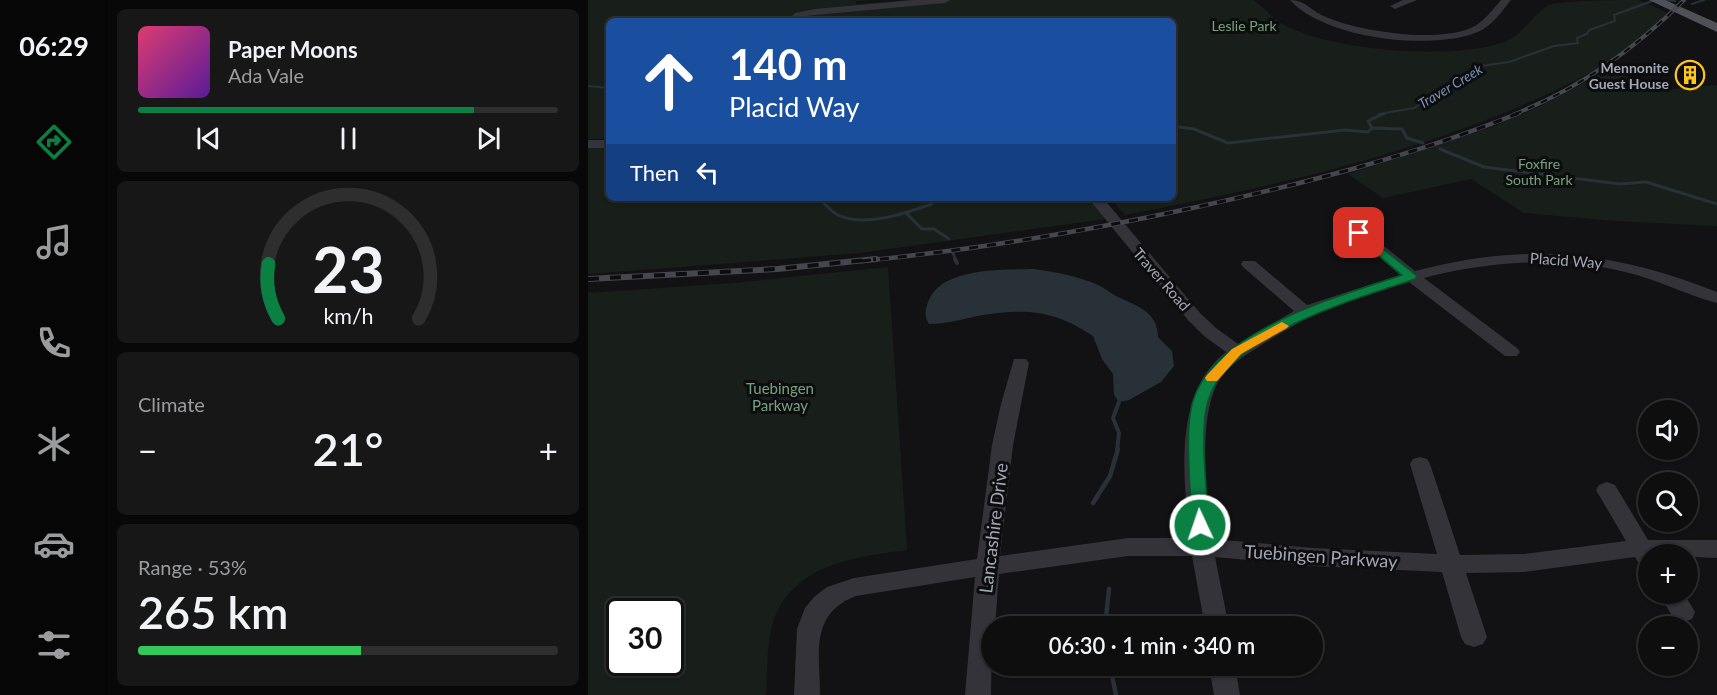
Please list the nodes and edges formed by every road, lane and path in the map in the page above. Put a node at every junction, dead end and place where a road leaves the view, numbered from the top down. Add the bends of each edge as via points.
1 (945, 0) edge
2 (1295, 0) edge
3 (1412, 0) edge
4 (1506, 0) edge
5 (1655, 0) edge
6 (1395, 6) dead end
7 (831, 11) junction
8 (795, 18) edge
9 (817, 18) edge
10 (1717, 28) edge
11 (588, 144) edge
12 (606, 144) edge
13 (1097, 201) edge
14 (1359, 233) dead end
15 (1249, 264) dead end
16 (1411, 276) junction
17 (1717, 298) edge
18 (1305, 312) junction
19 (1237, 351) junction
20 (1511, 352) dead end
21 (1020, 363) dead end
22 (1420, 464) dead end
23 (1607, 490) dead end
24 (1638, 544) edge
25 (1202, 547) junction
26 (1717, 549) edge
27 (1698, 550) edge
28 (1638, 554) edge
29 (1450, 564) junction
30 (987, 565) junction
31 (1215, 616) edge
32 (1473, 637) dead end
33 (1224, 676) edge
34 (807, 695) edge
35 (978, 695) edge
36 (1227, 695) edge

1 - 7 street
2 - 4 street via 1316,16 1342,26 1391,35 1433,36 1478,28
3 - 6 street
5 - 10 main road
7 - 8 street
7 - 9 street
11 - 12 street
13 - 19 street, Traver Road via 1203,326
14 - 16 street
15 - 18 street
16 - 17 street, Placid Way via 1516,257 1584,259 1640,269
16 - 18 street, Placid Way
16 - 20 street
18 - 19 street, Placid Way
19 - 25 street, Placid Way via 1207,384 1200,402 1197,448
21 - 30 street, Lancashire Drive via 995,496
22 - 29 street
23 - 24 street
25 - 29 street, Tuebingen Parkway
25 - 30 street, Tuebingen Parkway via 1128,547
25 - 31 street, Placid Way
26 - 27 street, Tuebingen Parkway
28 - 29 street, Tuebingen Parkway
29 - 32 street
30 - 34 street, Tuebingen Parkway via 836,591 813,614
30 - 35 street, Lancashire Drive
33 - 36 street

